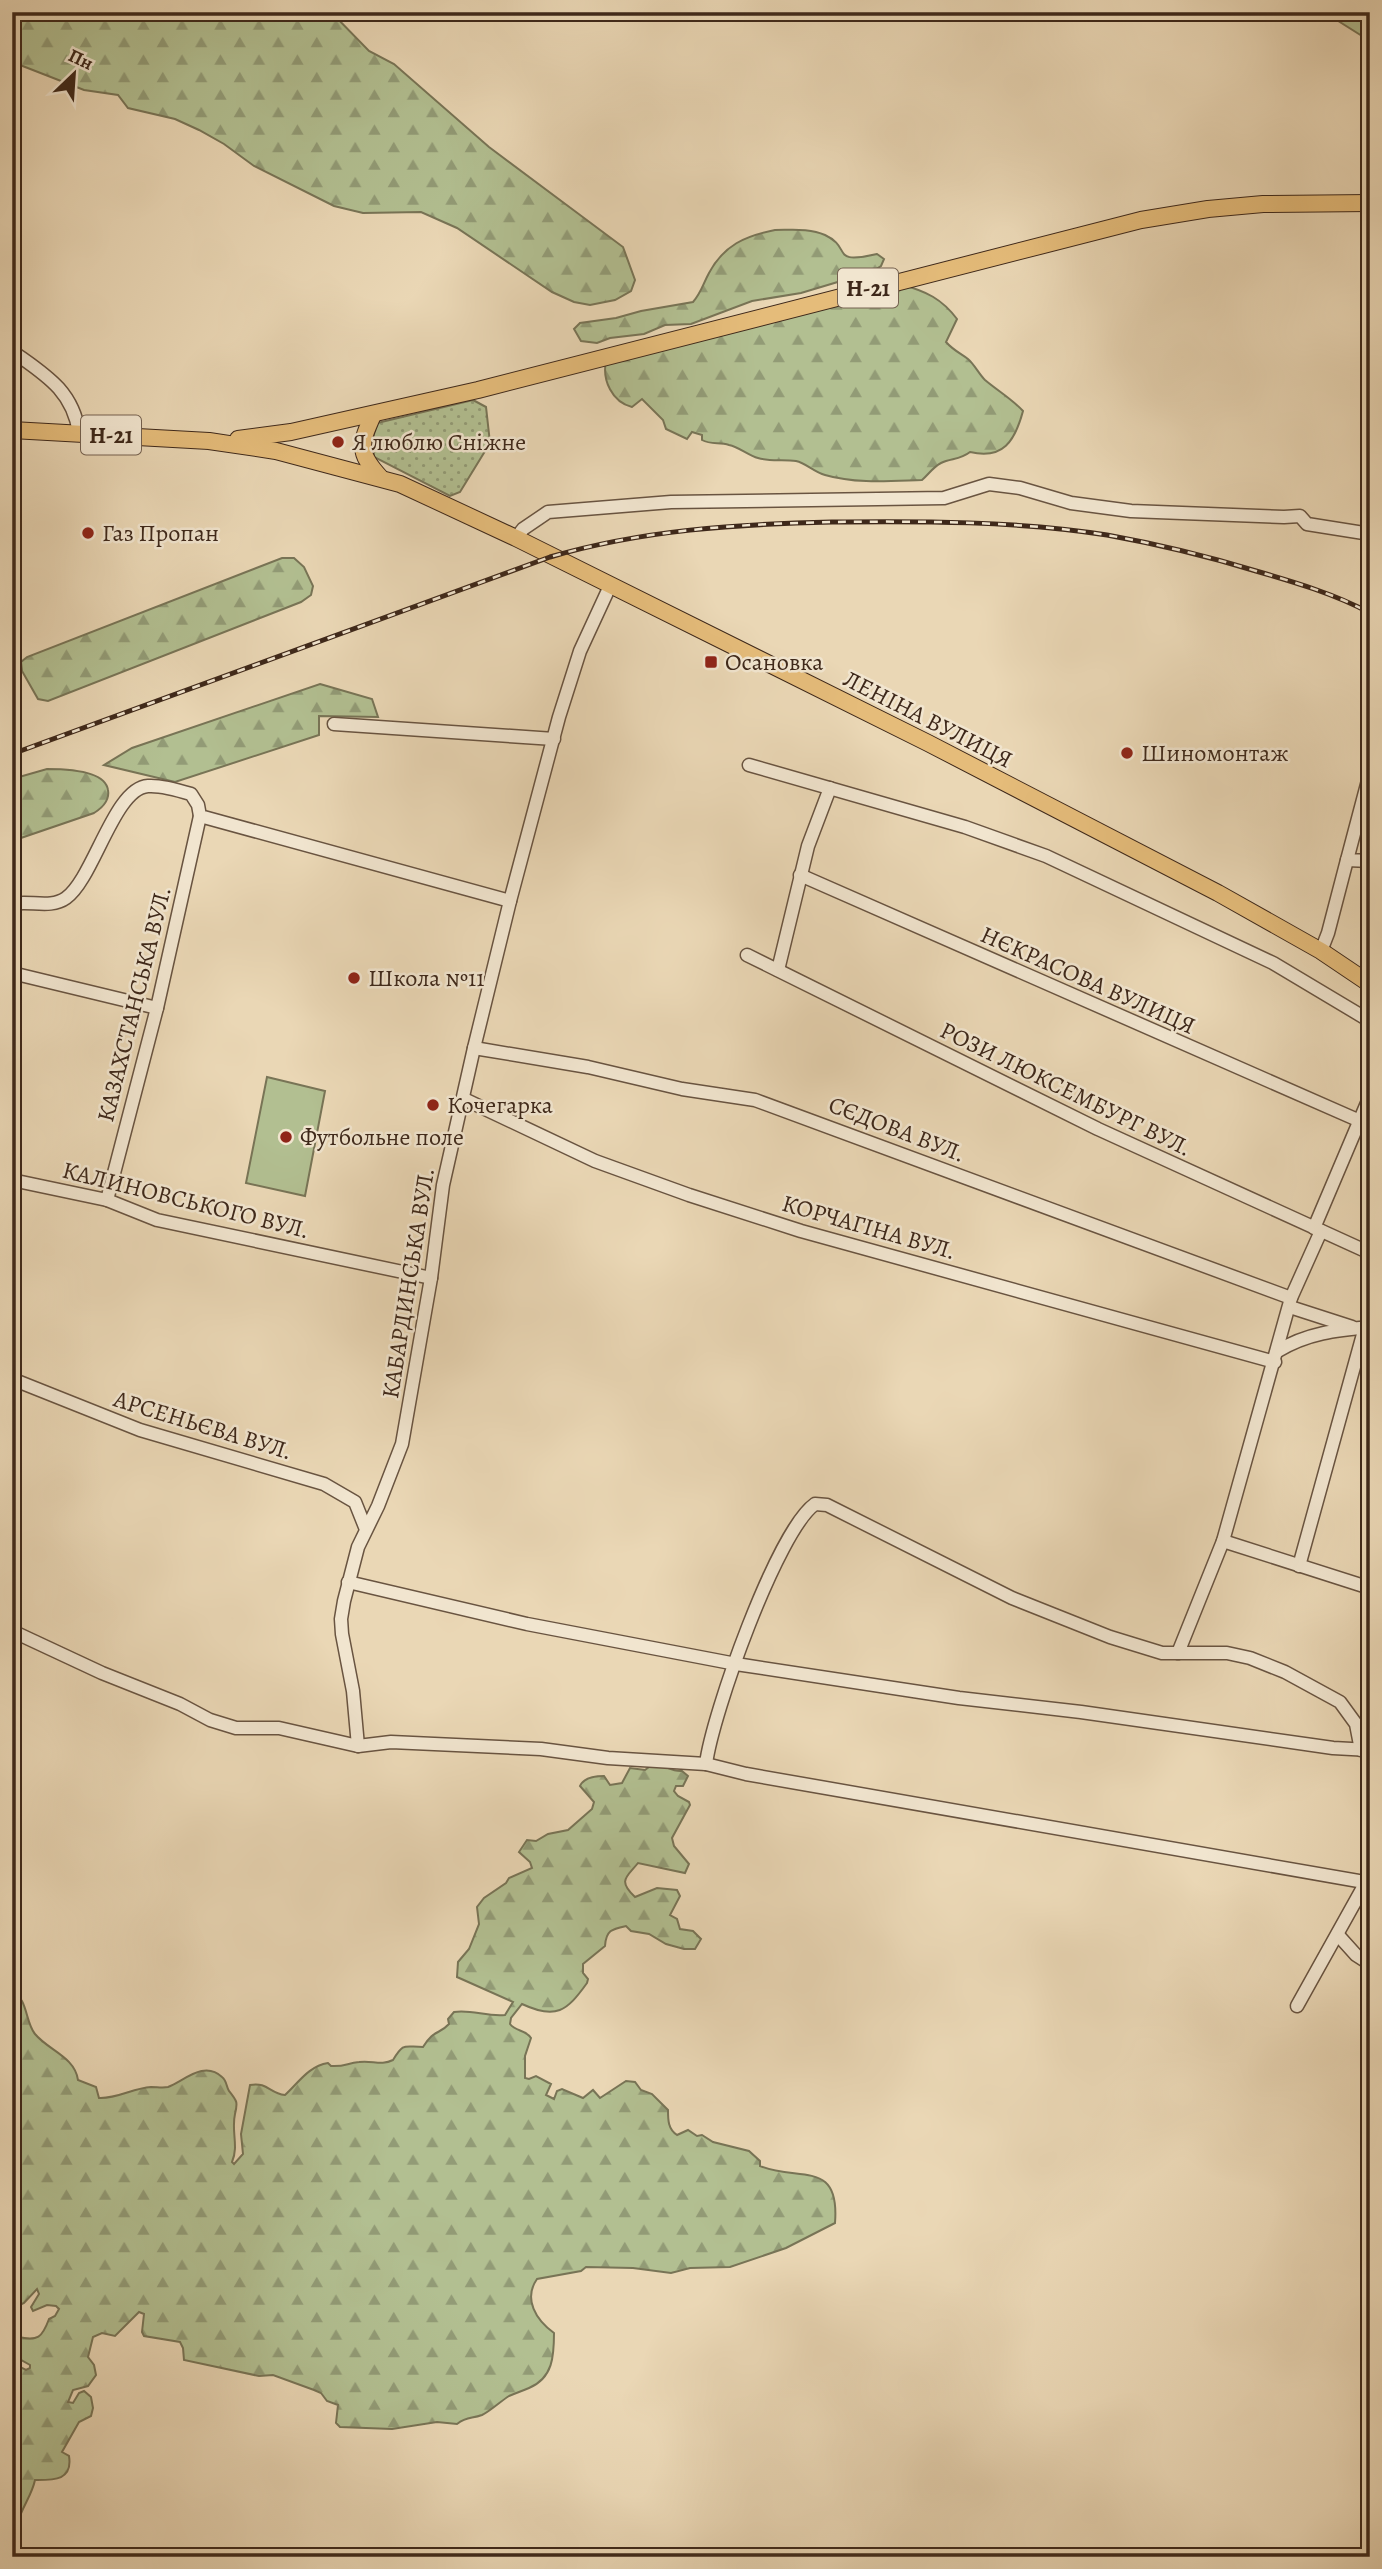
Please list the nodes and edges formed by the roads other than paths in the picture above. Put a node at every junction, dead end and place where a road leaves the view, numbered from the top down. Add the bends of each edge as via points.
1 (1370, 203) edge
2 (12, 351) edge
3 (373, 415) junction
4 (12, 430) edge
5 (79, 433) junction
6 (209, 441) junction
7 (380, 477) junction
8 (1370, 534) edge
9 (516, 538) junction
10 (610, 586) junction
11 (334, 724) dead end
12 (554, 739) junction
13 (748, 765) dead end
14 (1370, 774) edge
15 (830, 789) junction
16 (200, 816) junction
17 (1347, 860) junction
18 (1370, 862) edge
19 (800, 875) junction
20 (510, 901) junction
21 (12, 904) edge
22 (1321, 951) junction
23 (747, 955) dead end
24 (778, 970) junction
25 (12, 973) edge
26 (1370, 984) edge
27 (156, 1008) junction
28 (1370, 1020) edge
29 (474, 1048) junction
30 (1370, 1096) edge
31 (464, 1099) junction
32 (1360, 1121) junction
33 (12, 1181) edge
34 (107, 1200) junction
35 (1317, 1229) junction
36 (1370, 1253) edge
37 (431, 1278) junction
38 (1290, 1303) junction
39 (1363, 1327) edge
40 (1276, 1356) junction
41 (12, 1379) edge
42 (365, 1527) junction
43 (1223, 1541) junction
44 (1300, 1566) junction
45 (348, 1583) junction
46 (1370, 1588) edge
47 (12, 1631) edge
48 (1178, 1653) junction
49 (736, 1664) junction
50 (358, 1745) junction
51 (1366, 1750) edge
52 (706, 1765) junction
53 (1368, 1880) edge
54 (1338, 1935) junction
55 (1370, 1964) edge
56 (1297, 2006) dead end

1 - 3 main road, Н-21 via 1263,204 1141,220
2 - 5 street via 58,385 77,418
3 - 6 main road, Н-21 via 291,432
3 - 7 main road via 362,452
4 - 5 main road, Н-21
5 - 6 main road, Н-21
6 - 7 main road, ЛЕНІНА ВУЛИЦЯ via 276,451
7 - 9 main road, ЛЕНІНА ВУЛИЦЯ
8 - 9 street via 1307,524 1300,516 1131,511 989,484 944,498 671,502 548,512
9 - 10 main road, ЛЕНІНА ВУЛИЦЯ
10 - 12 street, КАБАРДИНСЬКА ВУЛ. via 580,651
10 - 22 main road, ЛЕНІНА ВУЛИЦЯ via 928,743
11 - 12 street
12 - 20 street, КАБАРДИНСЬКА ВУЛ.
13 - 15 street
14 - 17 street
15 - 19 street
15 - 28 street via 1046,856 1273,963
16 - 20 street
16 - 21 street via 191,794 138,788 119,809 67,898 56,903
16 - 27 street, КАЗАХСТАНСЬКА ВУЛ.
17 - 18 street
17 - 22 street
19 - 24 street
19 - 32 street, НЄКРАСОВА ВУЛИЦЯ
20 - 29 street, КАБАРДИНСЬКА ВУЛ.
22 - 26 main road, ЛЕНІНА ВУЛИЦЯ
23 - 24 street, РОЗИ ЛЮКСЕМБУРГ ВУЛ.
24 - 35 street, РОЗИ ЛЮКСЕМБУРГ ВУЛ. via 1098,1129
25 - 27 street
27 - 34 street, КАЗАХСТАНСЬКА ВУЛ.
29 - 31 street, КАБАРДИНСЬКА ВУЛ.
29 - 38 street, СЄДОВА ВУЛ. via 755,1100
30 - 32 street
31 - 37 street, КАБАРДИНСЬКА ВУЛ. via 443,1185
31 - 40 street, КОРЧАГІНА ВУЛ. via 595,1161 688,1195 802,1231
32 - 35 street
33 - 34 street, КАЛИНОВСЬКОГО ВУЛ.
34 - 37 street, КАЛИНОВСЬКОГО ВУЛ. via 157,1220
35 - 36 street, РОЗИ ЛЮКСЕМБУРГ ВУЛ.
35 - 38 street
37 - 42 street, КАБАРДИНСЬКА ВУЛ. via 402,1444
38 - 39 street, СЄДОВА ВУЛ.
38 - 40 street
39 - 40 street via 1305,1336
39 - 44 street
40 - 43 street
41 - 42 street, АРСЕНЬЄВА ВУЛ. via 140,1430 324,1484 355,1503
42 - 45 street, КАБАРДИНСЬКА ВУЛ.
43 - 44 street
43 - 48 street
44 - 46 street
45 - 49 street via 527,1624
45 - 50 street, КАБАРДИНСЬКА ВУЛ. via 341,1619
47 - 50 street via 210,1720 236,1728 279,1728
48 - 49 street via 1162,1653 1110,1637 1012,1598 827,1505 815,1504 800,1520 773,1569
48 - 51 street via 1250,1658 1327,1693 1348,1710
49 - 51 street via 959,1698
49 - 52 street via 720,1704
50 - 52 street via 391,1742 541,1749
52 - 53 street
53 - 54 street
54 - 55 street
54 - 56 street

